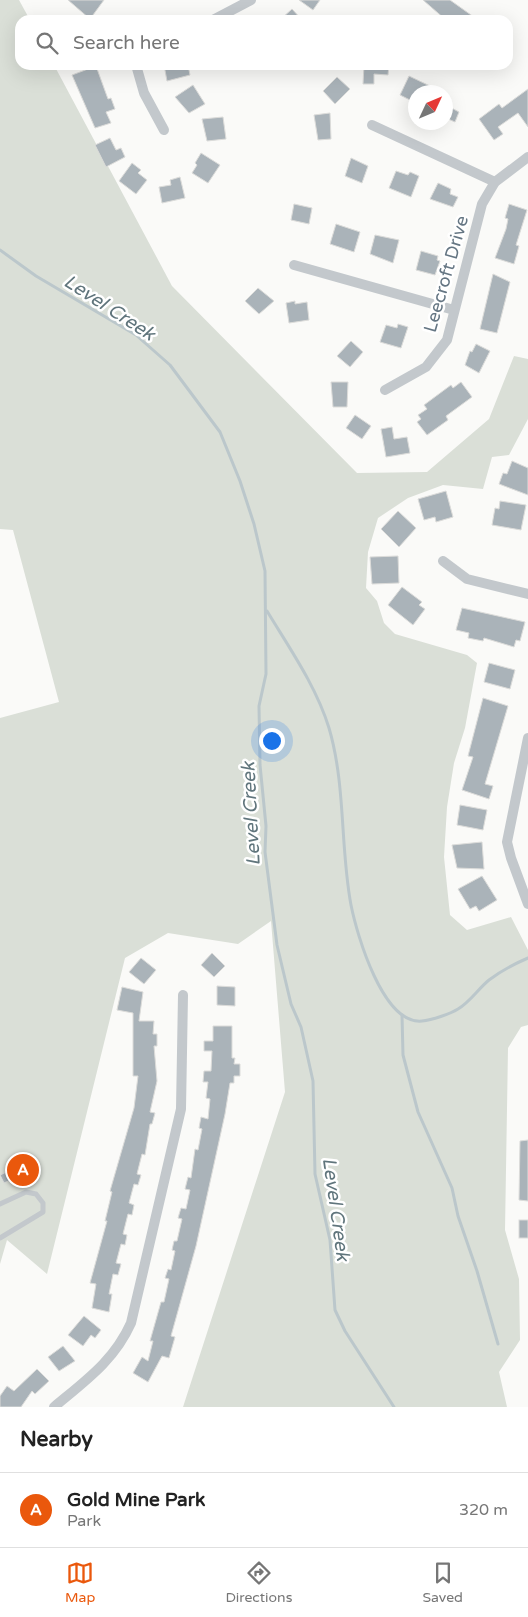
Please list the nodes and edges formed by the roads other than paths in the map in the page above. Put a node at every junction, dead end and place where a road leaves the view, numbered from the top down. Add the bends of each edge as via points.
1 (250, 0) edge
2 (222, 15) edge
3 (137, 70) edge
4 (372, 125) dead end
5 (164, 130) dead end
6 (528, 157) edge
7 (495, 182) junction
8 (294, 265) dead end
9 (454, 310) junction
10 (385, 390) dead end
11 (442, 561) dead end
12 (528, 594) edge
13 (528, 738) edge
14 (528, 904) edge
15 (183, 995) dead end
16 (0, 1204) edge
17 (0, 1238) edge
18 (54, 1407) edge

1 - 2 street
3 - 5 street via 144,93
4 - 7 street
6 - 7 street, Leecroft Drive
7 - 9 street, Leecroft Drive via 482,204
8 - 9 street
9 - 10 street, Leecroft Drive via 447,340 426,367
11 - 12 street via 467,579
13 - 14 street via 507,842
15 - 18 street via 180,1109 131,1323 121,1344 98,1370
16 - 17 lane via 26,1192 36,1194 43,1203 43,1212

